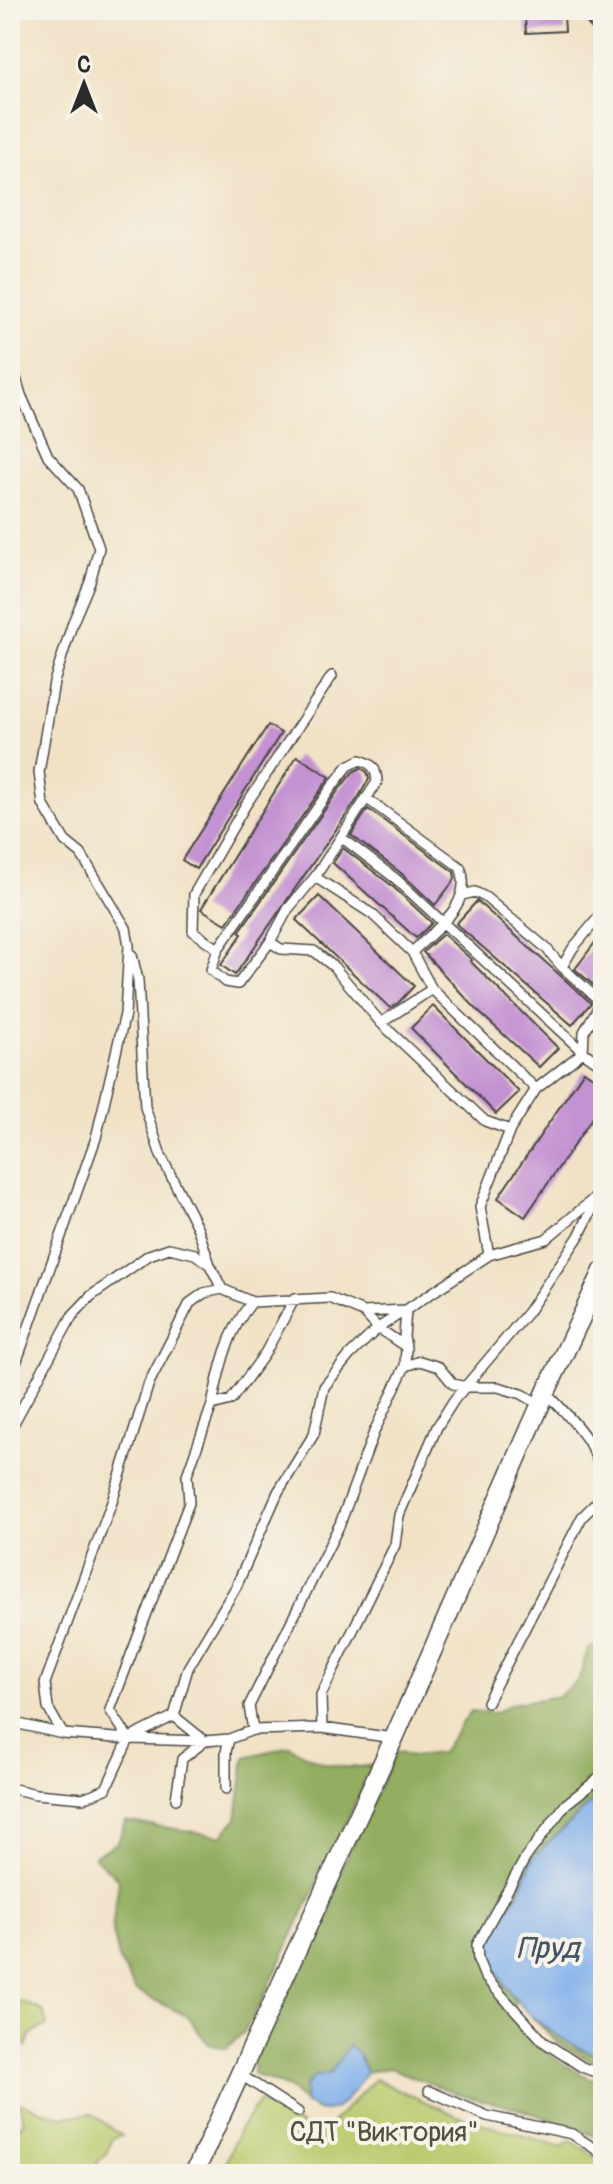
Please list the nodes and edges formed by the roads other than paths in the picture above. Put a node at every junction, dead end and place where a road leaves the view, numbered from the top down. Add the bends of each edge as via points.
1 (10, 358) edge
2 (332, 676) dead end
3 (366, 798) junction
4 (341, 837) junction
5 (315, 877) junction
6 (462, 895) junction
7 (603, 912) edge
8 (443, 923) junction
9 (270, 942) junction
10 (129, 946) junction
11 (218, 949) junction
12 (412, 952) junction
13 (562, 967) junction
14 (432, 989) junction
15 (602, 1000) edge
16 (381, 1023) junction
17 (583, 1052) junction
18 (603, 1066) edge
19 (536, 1089) junction
20 (510, 1130) junction
21 (602, 1191) edge
22 (489, 1255) junction
23 (210, 1265) junction
24 (603, 1271) edge
25 (222, 1289) junction
26 (295, 1298) junction
27 (252, 1302) junction
28 (406, 1310) junction
29 (363, 1312) junction
30 (378, 1328) junction
31 (406, 1347) junction
32 (405, 1366) junction
33 (10, 1380) edge
34 (467, 1387) junction
35 (544, 1399) junction
36 (212, 1405) junction
37 (10, 1430) edge
38 (603, 1487) edge
39 (603, 1496) edge
40 (487, 1702) dead end
41 (174, 1716) junction
42 (10, 1722) edge
43 (322, 1728) junction
44 (253, 1730) junction
45 (63, 1734) junction
46 (394, 1738) junction
47 (129, 1739) junction
48 (229, 1739) junction
49 (205, 1741) junction
50 (603, 1775) edge
51 (10, 1788) edge
52 (226, 1789) dead end
53 (176, 1799) dead end
54 (238, 2073) junction
55 (603, 2075) edge
56 (429, 2091) dead end
57 (298, 2112) dead end
58 (603, 2154) edge
59 (194, 2174) edge

1 - 10 lane via 48,456 78,489 99,548 54,682 39,772 43,804 126,928
2 - 11 lane via 194,894 193,931
3 - 4 lane
3 - 6 lane via 460,867 465,877
3 - 11 lane via 377,782 376,770 360,760 341,775
4 - 5 lane
4 - 8 lane
5 - 9 lane
5 - 12 lane via 372,914
6 - 8 lane
6 - 13 lane via 475,892 485,897
7 - 13 lane
8 - 12 lane
8 - 17 lane
9 - 11 lane via 238,984 225,982 211,970
9 - 16 lane via 281,949 314,951
10 - 23 lane via 138,980 145,1107
10 - 33 lane via 125,1014 96,1138
12 - 14 lane
13 - 15 lane
14 - 16 lane
14 - 19 lane
15 - 17 lane via 584,1032
16 - 20 lane via 485,1121
17 - 18 lane
17 - 19 lane
19 - 20 lane
20 - 22 lane via 480,1207
21 - 22 lane via 546,1239
21 - 34 lane via 528,1312
22 - 28 lane
23 - 25 lane
23 - 37 lane via 195,1254 169,1248 149,1255 91,1296 72,1316
24 - 35 street
25 - 27 lane
25 - 45 lane via 190,1303 149,1383 112,1502 45,1683 48,1708
26 - 27 lane
26 - 29 lane via 330,1298
26 - 36 lane via 264,1355 231,1400
27 - 36 lane via 237,1320
28 - 29 lane
28 - 30 lane
28 - 31 lane
29 - 30 lane
30 - 31 lane
30 - 41 lane via 324,1387 314,1434 278,1492 236,1587 188,1668
31 - 32 lane
32 - 34 lane via 420,1361 439,1367 453,1384
32 - 44 lane via 340,1524 249,1706
34 - 35 lane via 498,1387
34 - 43 lane via 437,1427 399,1515 395,1545 321,1695
35 - 38 lane via 593,1446
35 - 46 street
36 - 47 lane via 187,1475 189,1503 110,1710
39 - 40 lane via 582,1517
41 - 47 lane
41 - 49 lane
42 - 45 lane
43 - 44 lane
43 - 46 lane
44 - 48 lane
45 - 47 lane
46 - 54 street
47 - 49 lane
47 - 51 lane via 106,1789 83,1798
48 - 49 lane
48 - 52 lane
49 - 53 lane via 182,1759
50 - 55 lane via 566,1804 526,1857 477,1945 485,1977 544,2042
54 - 57 lane
54 - 59 street
56 - 58 lane via 487,2116 572,2134

